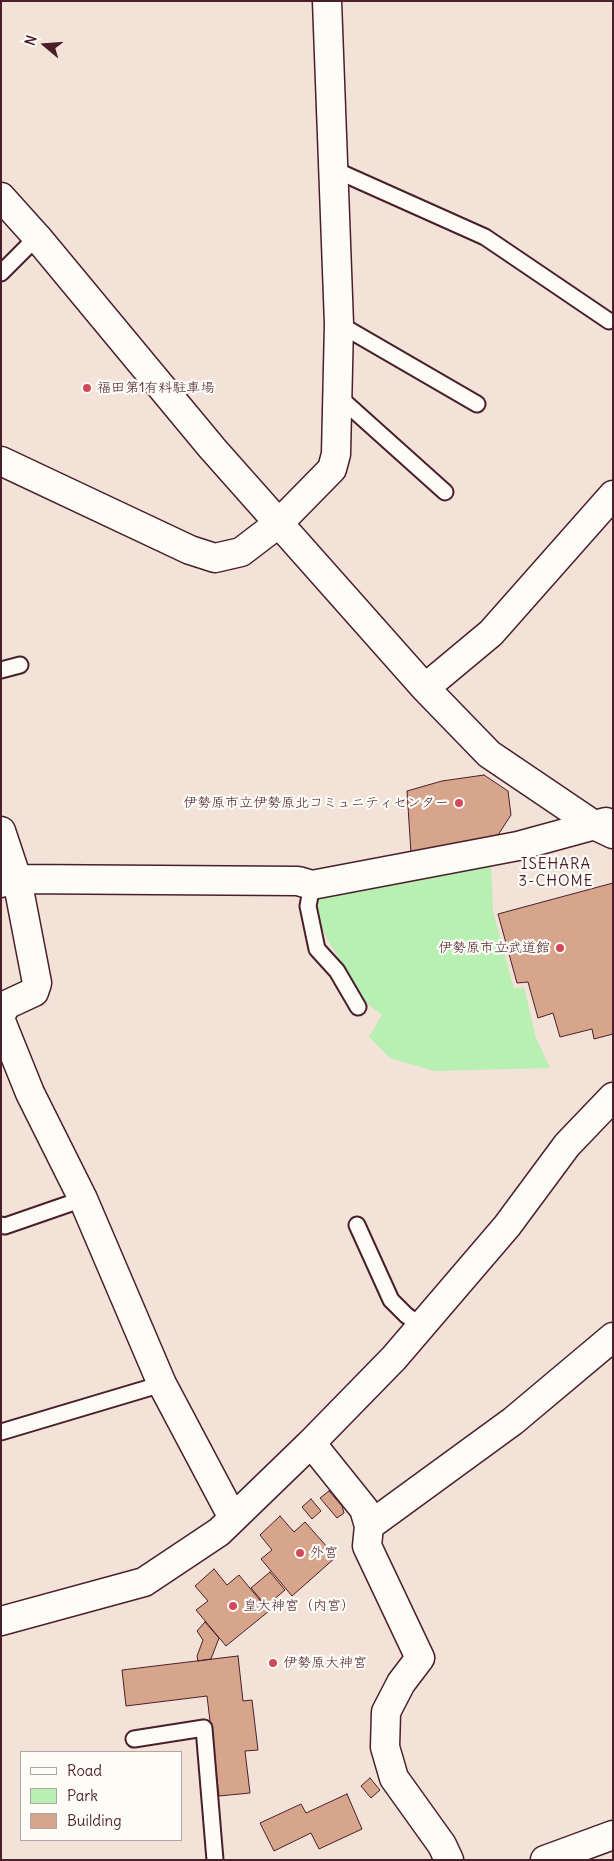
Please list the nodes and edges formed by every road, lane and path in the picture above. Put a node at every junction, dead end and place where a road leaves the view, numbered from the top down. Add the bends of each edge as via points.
1 (327, 1) edge
2 (333, 169) junction
3 (1, 197) edge
4 (37, 237) junction
5 (1, 273) edge
6 (608, 321) dead end
7 (339, 324) junction
8 (338, 396) junction
9 (476, 404) dead end
10 (1, 461) edge
11 (445, 492) dead end
12 (613, 496) edge
13 (279, 523) junction
14 (20, 665) dead end
15 (1, 670) edge
16 (425, 688) junction
17 (606, 827) edge
18 (1, 831) edge
19 (9, 881) edge
20 (312, 885) junction
21 (358, 1007) dead end
22 (1, 1015) edge
23 (1, 1021) edge
24 (613, 1097) edge
25 (83, 1199) junction
26 (1, 1225) edge
27 (357, 1225) dead end
28 (421, 1326) junction
29 (613, 1337) edge
30 (162, 1384) junction
31 (1, 1432) edge
32 (311, 1443) junction
33 (233, 1518) junction
34 (369, 1526) junction
35 (1, 1621) edge
36 (134, 1739) dead end
37 (613, 1835) edge
38 (215, 1860) edge
39 (449, 1860) edge
40 (545, 1860) edge

1 - 2 street
2 - 6 lane via 485,237
2 - 7 street
3 - 4 street
4 - 5 lane
4 - 13 street via 212,448
7 - 8 street
7 - 9 lane
8 - 11 lane
8 - 13 street via 336,454 332,469
10 - 13 street via 190,550 215,558 241,552
12 - 16 street via 491,633
13 - 16 street
14 - 15 lane
16 - 17 street via 489,754
17 - 20 street
18 - 19 street
19 - 20 street via 298,880
19 - 22 street via 37,982 34,992 6,1005
20 - 21 lane via 308,906 317,949 337,971
23 - 25 street via 30,1093
24 - 28 street via 567,1145 507,1226
25 - 26 lane
25 - 30 street
27 - 28 lane via 391,1300
28 - 32 street
29 - 34 street via 513,1421
30 - 31 lane
30 - 33 street
32 - 33 street
32 - 34 street via 364,1509
33 - 35 street via 219,1532 144,1582
34 - 39 street via 368,1546 420,1658 401,1683 386,1712 387,1759 394,1778 442,1845
36 - 38 lane via 204,1728
37 - 40 street

